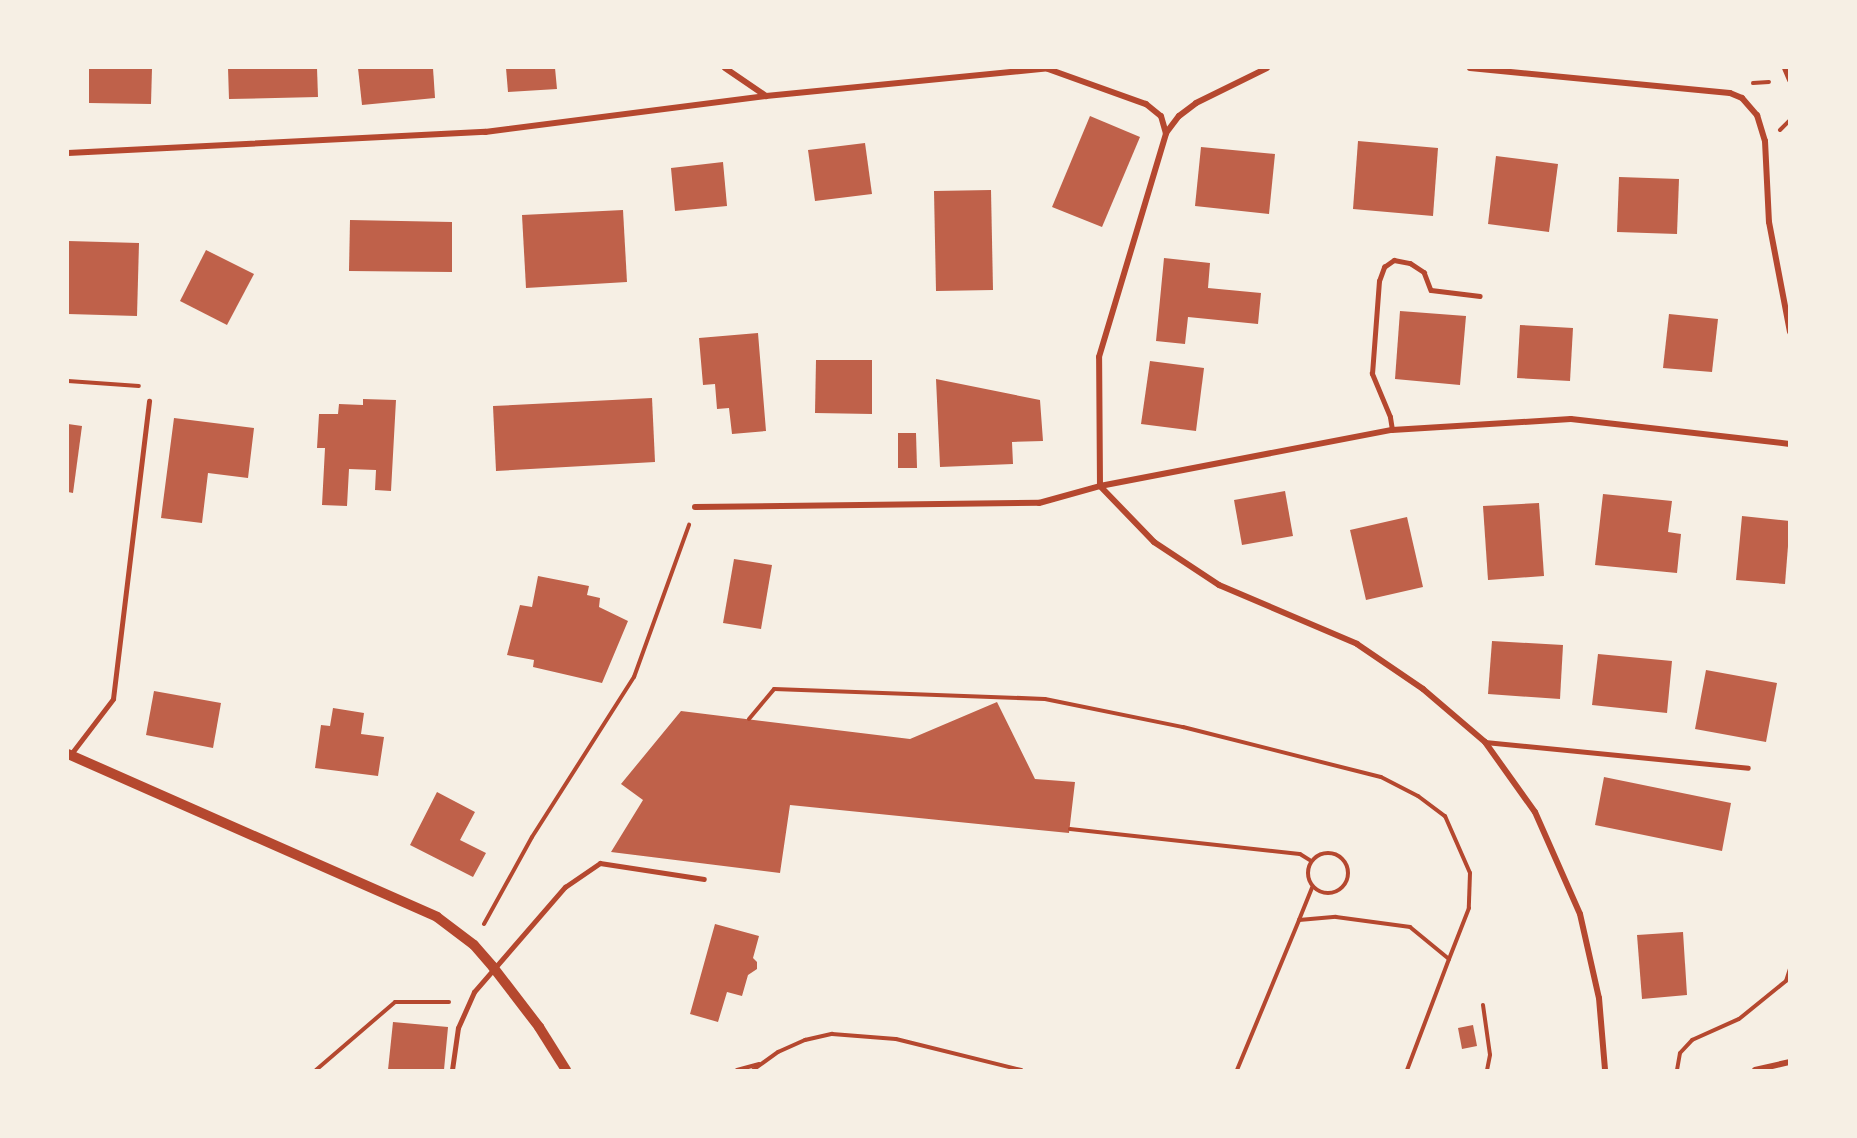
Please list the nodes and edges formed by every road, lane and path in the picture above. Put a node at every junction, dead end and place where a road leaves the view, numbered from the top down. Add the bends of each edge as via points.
1 (724, 68) edge
2 (1046, 68) edge
3 (1051, 68) edge
4 (1267, 68) edge
5 (1470, 68) edge
6 (1785, 68) edge
7 (1789, 79) edge
8 (766, 96) junction
9 (1166, 133) junction
10 (68, 153) edge
11 (1480, 296) dead end
12 (1790, 332) edge
13 (68, 381) edge
14 (150, 387) dead end
15 (149, 401) dead end
16 (1392, 430) junction
17 (1790, 444) edge
18 (1100, 486) junction
19 (695, 507) joint
20 (749, 719) dead end
21 (1485, 742) junction
22 (69, 755) edge
23 (1748, 768) dead end
24 (1070, 829) dead end
25 (1311, 861) junction
26 (704, 879) dead end
27 (1312, 886) junction
28 (1299, 920) junction
29 (484, 924) dead end
30 (1449, 959) junction
31 (493, 967) junction
32 (1790, 969) edge
33 (1483, 1005) dead end
34 (466, 1006) junction
35 (1790, 1062) edge
36 (759, 1064) junction
37 (316, 1071) edge
38 (452, 1071) edge
39 (566, 1071) edge
40 (737, 1071) edge
41 (753, 1071) edge
42 (1021, 1071) edge
43 (1237, 1071) edge
44 (1407, 1071) edge
45 (1487, 1071) edge
46 (1605, 1071) edge
47 (1677, 1071) edge
48 (1755, 1071) edge

1 - 8 street
2 - 3 street
2 - 8 street
2 - 9 street via 1146,104 1161,116
4 - 9 street via 1196,103
5 - 12 street via 1730,93 1751,105 1765,141 1769,222
6 - 7 street
8 - 10 street via 484,132
9 - 18 street via 1099,357
11 - 16 lane via 1431,290 1424,272 1410,263 1394,260 1384,267 1379,280 1372,374
13 - 14 path
15 - 22 lane via 113,699
16 - 17 street via 1571,419
16 - 18 street
18 - 19 street via 1040,503
18 - 21 street via 1154,542 1182,561 1219,585 1357,644 1423,688
19 - 29 path via 634,676 532,837
20 - 30 path via 774,689 1045,699 1183,727 1382,777 1445,816 1470,873 1469,908
21 - 23 lane
21 - 46 street via 1535,812 1580,914 1599,998
22 - 31 street via 437,917 474,945
24 - 25 path via 1300,854
25 - 27 path via 1307,874
25 - 27 path via 1329,853 1341,858 1348,870 1346,883 1336,892 1323,893
26 - 31 lane via 600,863 565,887
27 - 28 path
28 - 30 path via 1336,917 1410,927
28 - 43 path
30 - 44 path
31 - 34 lane
31 - 39 street via 539,1027
32 - 47 path via 1786,981 1738,1019 1692,1040 1680,1053
33 - 45 path via 1490,1054
34 - 37 path via 459,1001 395,1002
34 - 38 lane via 458,1028
35 - 48 street
36 - 40 path
36 - 41 path
36 - 42 path via 805,1040 832,1034 896,1039

